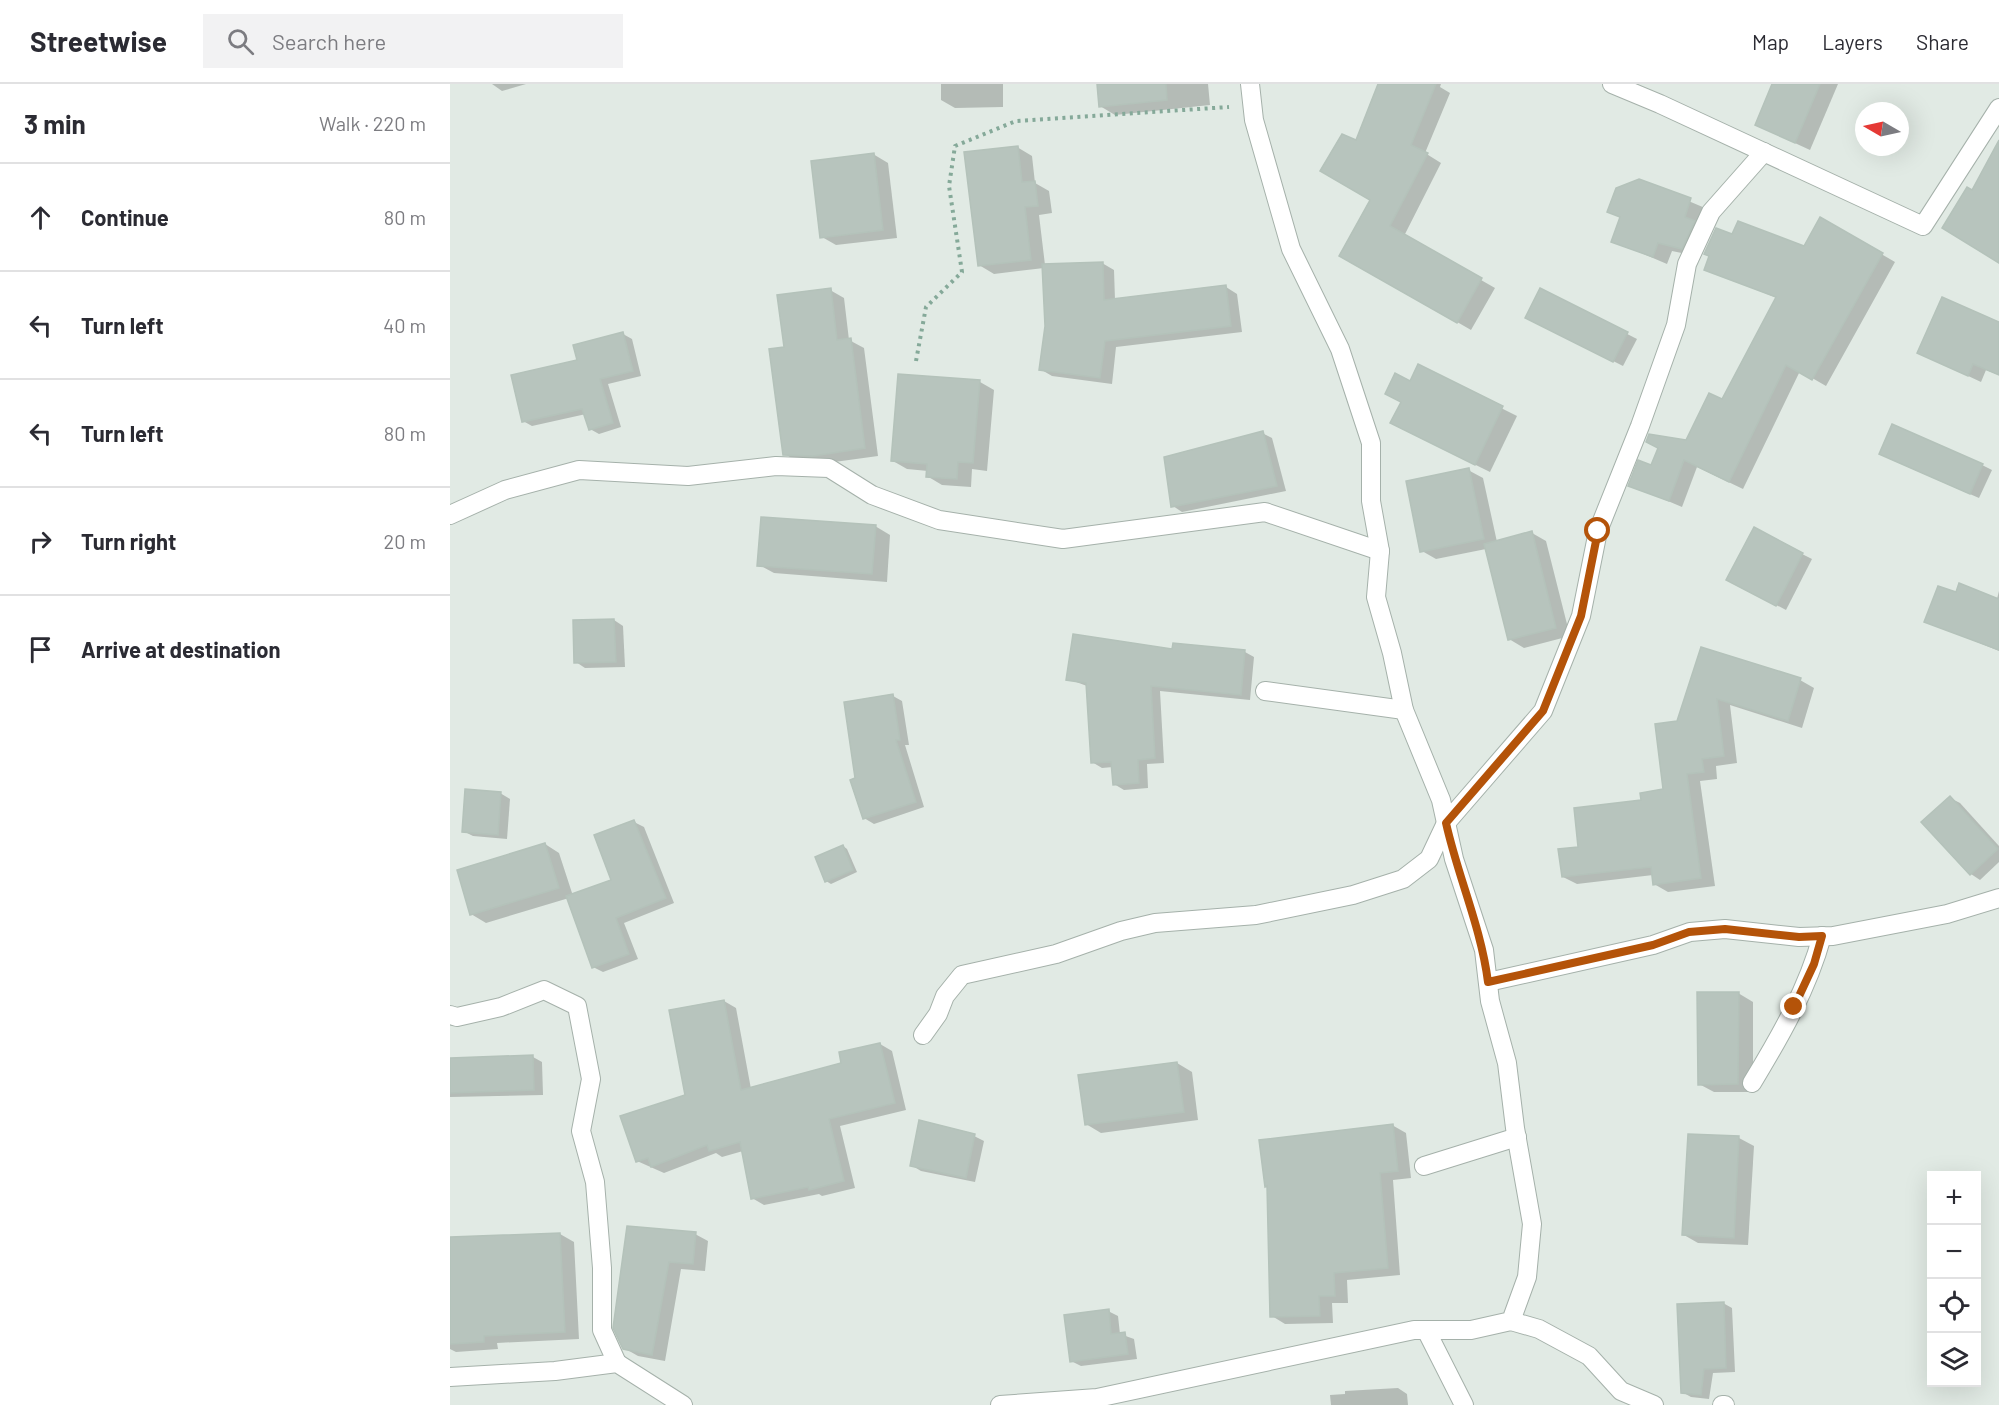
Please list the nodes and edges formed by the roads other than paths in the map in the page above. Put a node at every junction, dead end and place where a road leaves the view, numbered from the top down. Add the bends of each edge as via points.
1 (1250, 84) edge
2 (1612, 84) edge
3 (1999, 108) edge
4 (1764, 152) junction
5 (450, 515) edge
6 (1380, 551) junction
7 (1265, 691) dead end
8 (1404, 710) junction
9 (1446, 823) junction
10 (1999, 898) edge
11 (1822, 936) junction
12 (1488, 982) junction
13 (450, 1015) edge
14 (923, 1035) dead end
15 (1752, 1083) dead end
16 (1517, 1137) junction
17 (1424, 1166) dead end
18 (1511, 1321) junction
19 (1426, 1330) junction
20 (616, 1363) junction
21 (450, 1377) edge
22 (683, 1405) edge
23 (1000, 1405) edge
24 (1464, 1405) edge
25 (1654, 1405) edge

1 - 6 street via 1254,120 1291,249 1340,349 1371,442 1371,501
2 - 4 street
3 - 4 street via 1923,226
4 - 9 street via 1711,212 1687,264 1676,326 1598,531 1581,616 1543,711
5 - 6 street via 505,490 579,470 688,476 776,466 830,468 872,495 939,520 1062,539 1265,512
6 - 8 street via 1376,597
7 - 8 street
8 - 9 street via 1441,800
9 - 12 street via 1484,950
9 - 14 street via 1429,859 1403,879 1353,895 1256,915 1155,923 1056,954 962,975
10 - 11 street via 1977,907 1896,925
11 - 12 street via 1725,929 1689,932 1653,945
11 - 15 street via 1810,973
12 - 16 street via 1507,1063
13 - 20 street via 457,1017 501,1007 544,990 577,1006 591,1079 581,1131 595,1182 603,1330
16 - 17 street
16 - 18 street via 1532,1224 1527,1277
18 - 19 street via 1471,1330
18 - 25 street via 1539,1329 1589,1356 1621,1391
19 - 23 street via 1097,1398
19 - 24 street
20 - 21 street
20 - 22 street

